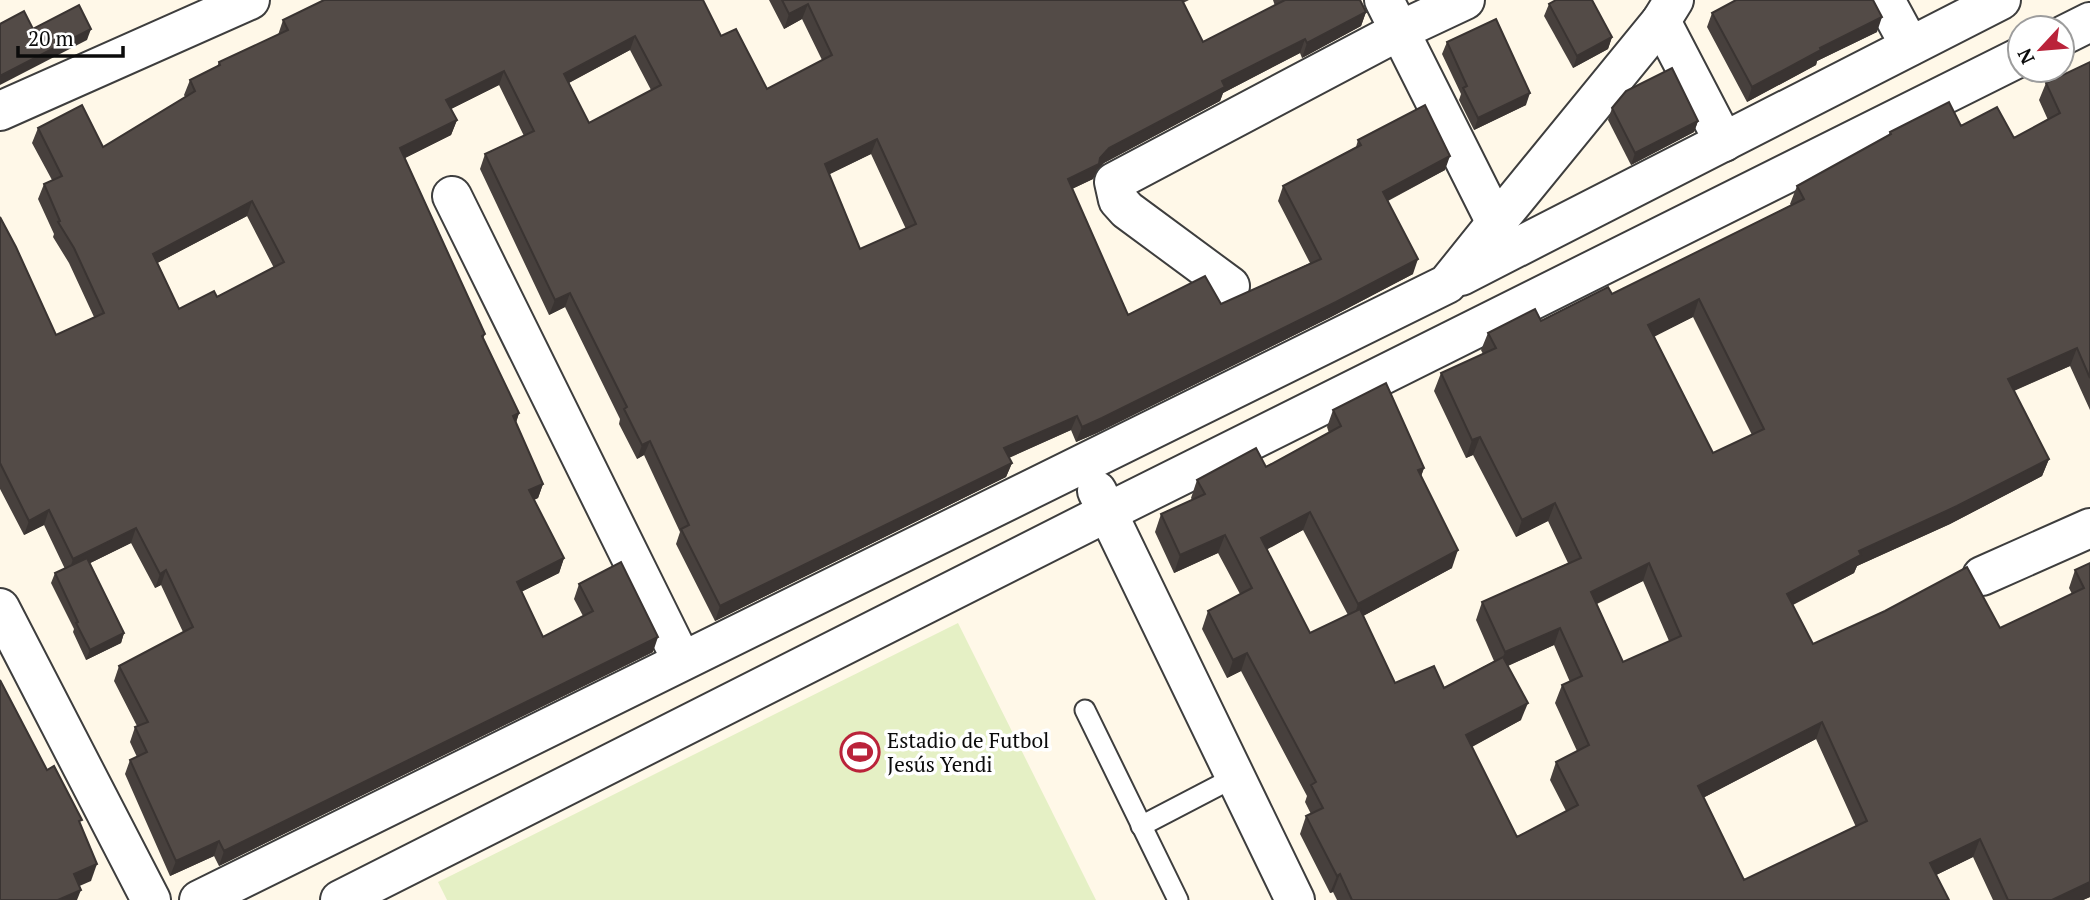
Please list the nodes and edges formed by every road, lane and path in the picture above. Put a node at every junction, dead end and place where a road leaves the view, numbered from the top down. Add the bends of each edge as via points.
1 (250, 0) edge
2 (1465, 0) edge
3 (1885, 0) edge
4 (2001, 0) edge
5 (1668, 10) edge
6 (1392, 15) edge
7 (1910, 46) junction
8 (2006, 64) edge
9 (0, 111) edge
10 (1724, 142) junction
11 (452, 196) dead end
12 (1496, 223) junction
13 (1447, 284) junction
14 (1230, 286) dead end
15 (1083, 464) junction
16 (1108, 512) junction
17 (2090, 528) edge
18 (1982, 576) dead end
19 (0, 608) edge
20 (682, 661) junction
21 (1085, 710) dead end
22 (1235, 777) junction
23 (1142, 825) junction
24 (150, 900) edge
25 (199, 900) edge
26 (340, 900) edge
27 (1178, 900) edge
28 (1295, 900) edge

1 - 9 street
2 - 6 street
3 - 7 street
4 - 7 street
5 - 10 street
5 - 12 street
6 - 12 street
6 - 14 street via 1114,182 1118,200 1127,210
7 - 10 street
8 - 16 street
10 - 13 street
11 - 20 street
12 - 13 street
13 - 15 street
15 - 16 street
15 - 20 street
16 - 22 street
16 - 26 street
17 - 18 street
19 - 24 street
20 - 25 street
21 - 23 lane
22 - 23 lane
22 - 28 street
23 - 27 lane

